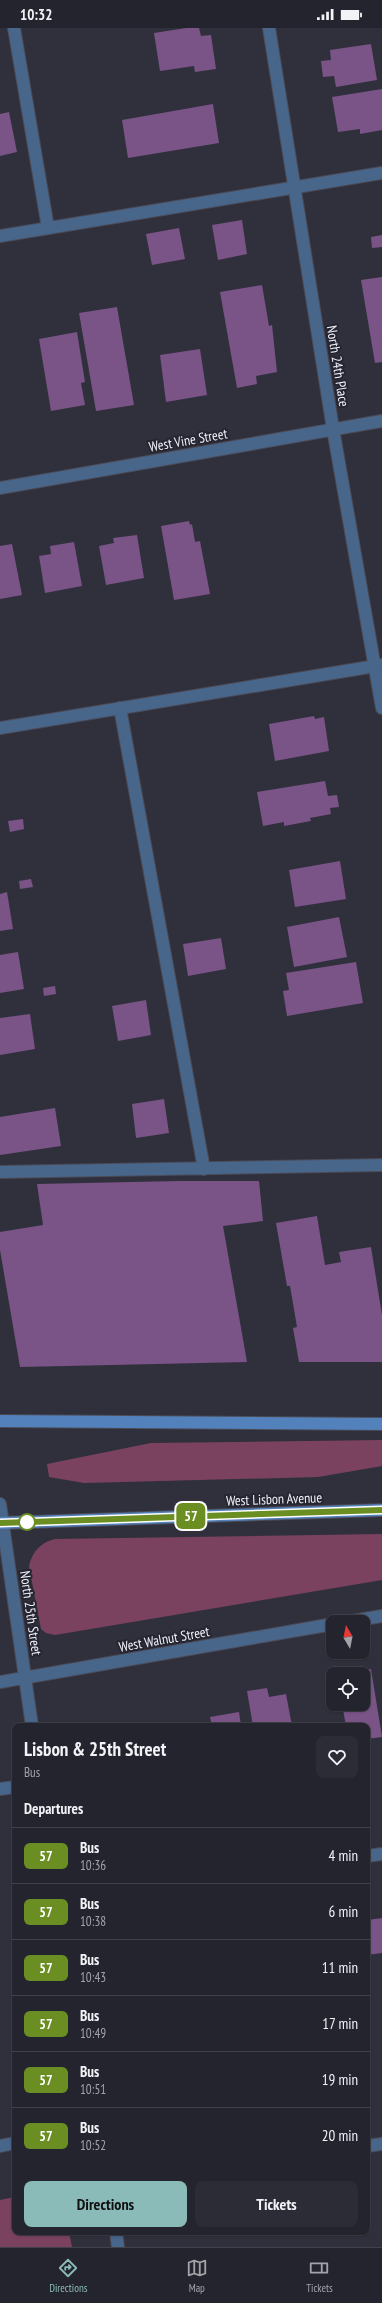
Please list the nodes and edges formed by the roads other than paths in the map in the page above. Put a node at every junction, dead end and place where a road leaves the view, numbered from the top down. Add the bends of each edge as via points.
1 (14, 28) edge
2 (269, 28) edge
3 (382, 173) edge
4 (294, 188) junction
5 (48, 228) junction
6 (0, 236) edge
7 (382, 421) edge
8 (333, 429) junction
9 (0, 488) edge
10 (378, 666) edge
11 (120, 708) junction
12 (382, 708) edge
13 (0, 728) edge
14 (382, 1165) edge
15 (204, 1168) junction
16 (0, 1172) edge
17 (0, 1421) edge
18 (382, 1424) edge
19 (0, 1504) edge
20 (382, 1510) edge
21 (1, 1523) edge
22 (382, 1616) edge
23 (370, 1618) edge
24 (326, 1625) edge
25 (25, 1678) junction
26 (0, 1682) edge
27 (32, 1723) edge
28 (12, 1787) edge
29 (0, 1789) edge
30 (382, 1854) edge
31 (370, 1856) edge
32 (12, 2144) edge
33 (382, 2144) edge
34 (0, 2146) edge
35 (370, 2146) edge
36 (116, 2235) edge
37 (118, 2247) edge

1 - 5 street
2 - 4 street, North 24th Place
3 - 4 street
4 - 5 street
4 - 8 street, North 24th Place
5 - 6 street
7 - 8 street, West Vine Street
8 - 9 street, West Vine Street
8 - 10 street, North 24th Place
10 - 11 street
10 - 12 street, North 24th Place
11 - 13 street
11 - 15 street
14 - 15 street
15 - 16 street
17 - 18 main road
19 - 21 street, North 25th Street
20 - 21 main road, West Lisbon Avenue
21 - 25 street, North 25th Street
22 - 23 street
24 - 25 street, West Walnut Street
25 - 26 street, West Walnut Street
25 - 27 street, North 25th Street
28 - 29 street
30 - 31 street
32 - 34 street
33 - 35 street
36 - 37 street

